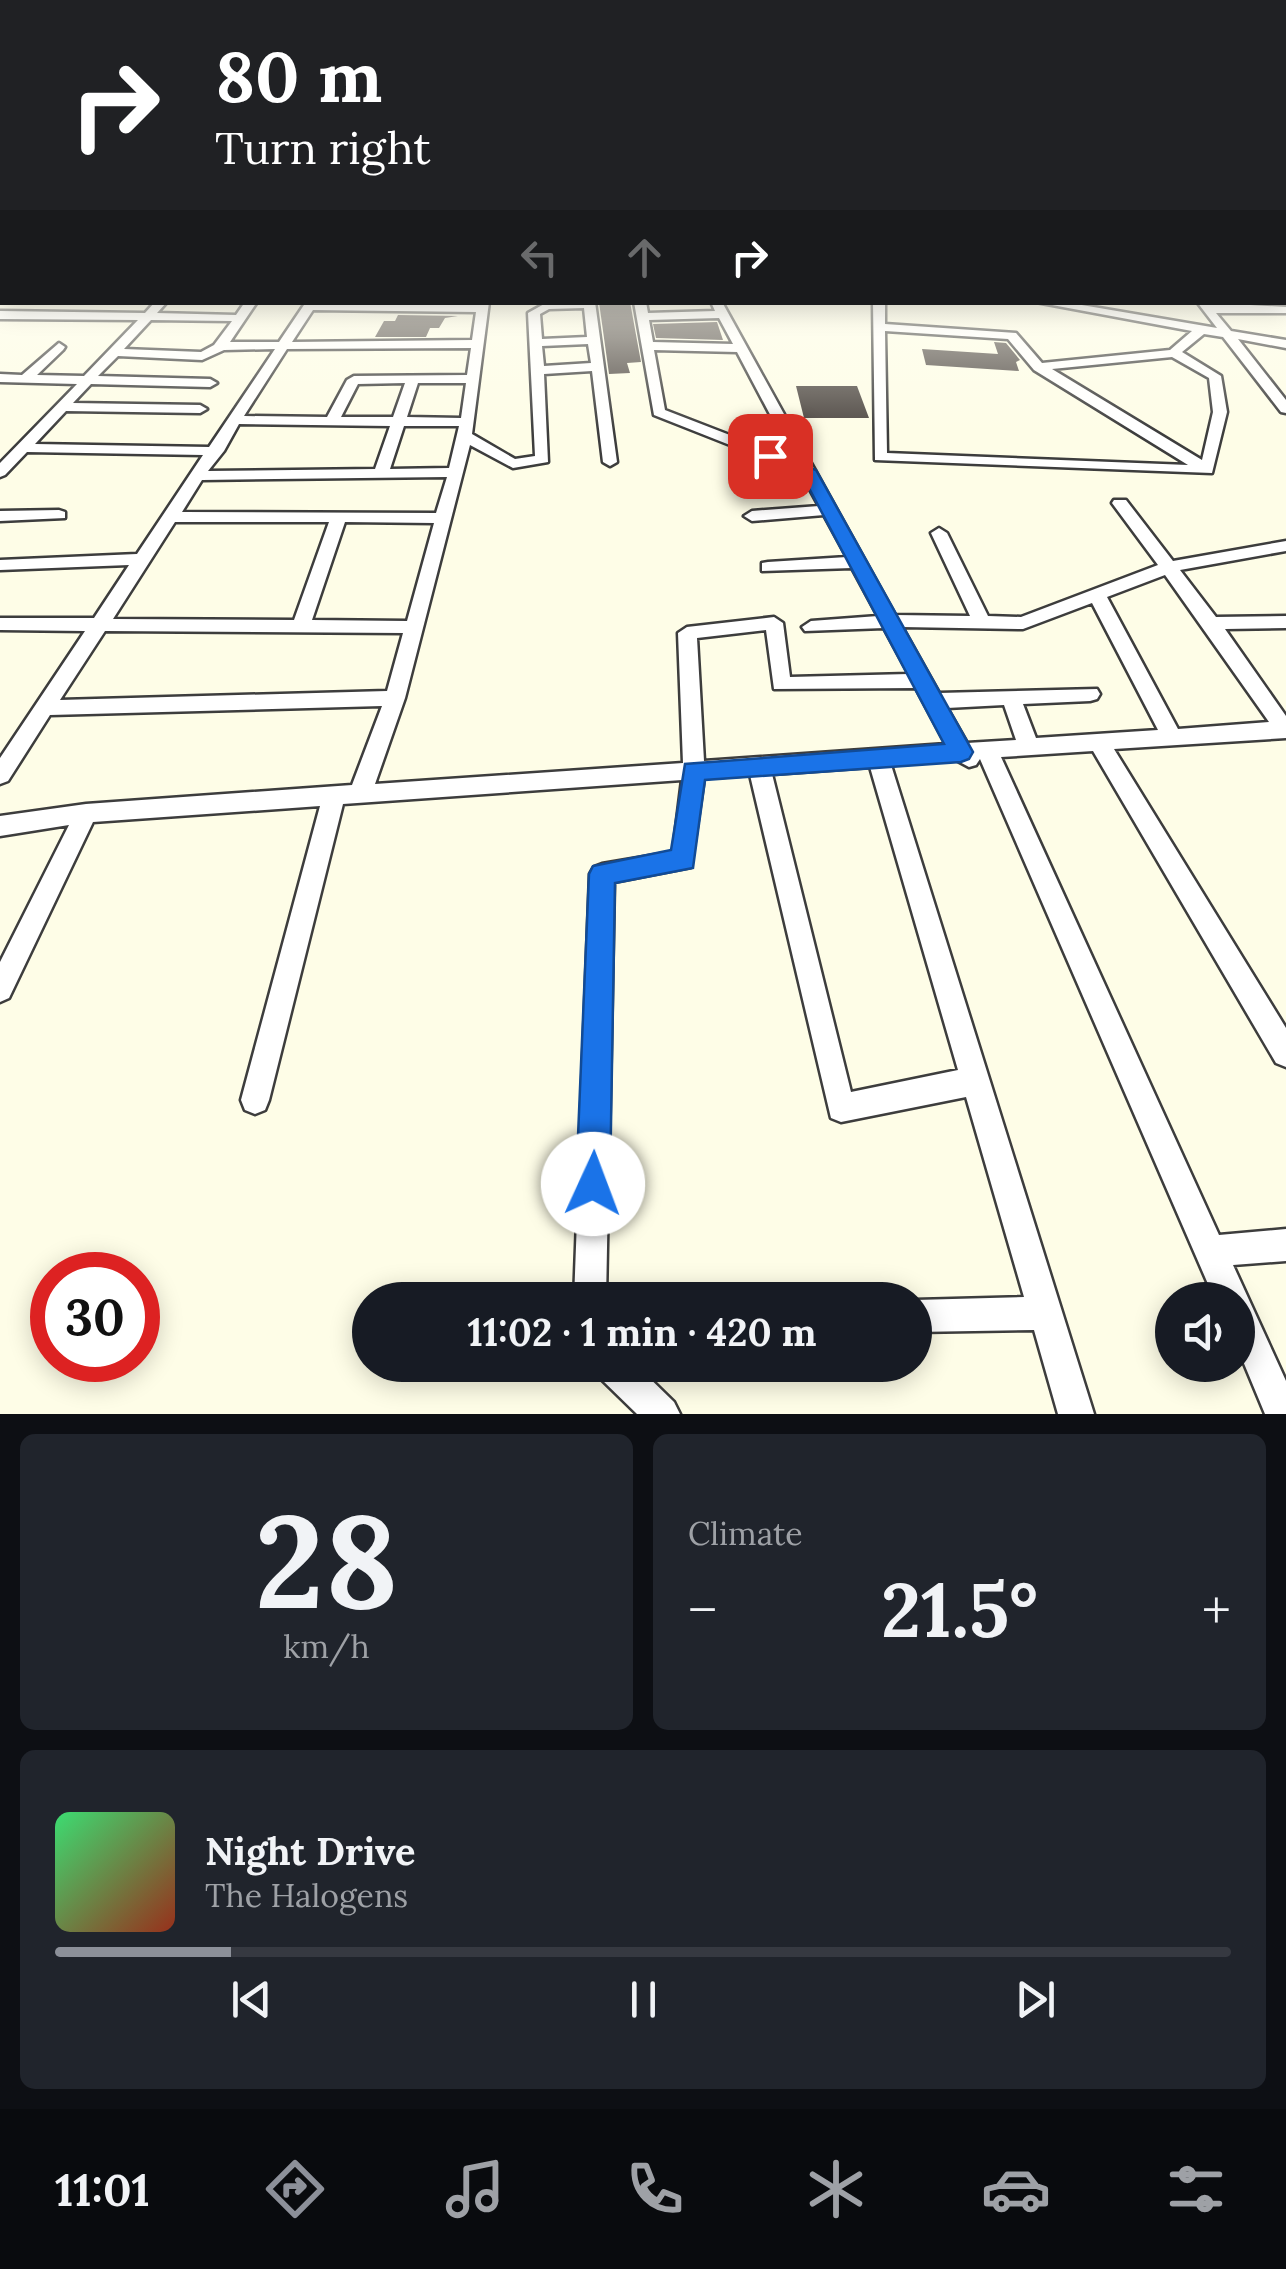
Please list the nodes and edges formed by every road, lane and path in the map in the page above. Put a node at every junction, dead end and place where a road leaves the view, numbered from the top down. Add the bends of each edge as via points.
1 (59, 305) edge
2 (108, 305) edge
3 (159, 305) edge
4 (249, 305) edge
5 (310, 305) edge
6 (374, 305) edge
7 (569, 305) edge
8 (589, 305) edge
9 (879, 305) edge
10 (1071, 305) edge
11 (1134, 305) edge
12 (482, 306) edge
13 (1204, 306) edge
14 (719, 308) edge
15 (641, 310) edge
16 (1286, 310) edge
17 (0, 315) edge
18 (46, 316) junction
19 (95, 316) junction
20 (148, 318) junction
21 (236, 318) junction
22 (1138, 320) junction
23 (407, 326) junction
24 (877, 327) junction
25 (1201, 330) junction
26 (1224, 334) junction
27 (594, 340) junction
28 (536, 342) junction
29 (477, 344) junction
30 (1286, 344) edge
31 (224, 346) junction
32 (286, 346) junction
33 (648, 346) junction
34 (59, 347) dead end
35 (741, 348) junction
36 (116, 352) junction
37 (1174, 352) junction
38 (597, 367) junction
39 (1040, 367) junction
40 (538, 370) junction
41 (13, 379) edge
42 (414, 380) junction
43 (468, 381) junction
44 (87, 382) junction
45 (210, 383) dead end
46 (0, 390) edge
47 (62, 407) junction
48 (1286, 409) edge
49 (200, 410) dead end
50 (237, 420) junction
51 (332, 421) junction
52 (400, 422) junction
53 (466, 429) junction
54 (24, 448) junction
55 (77, 448) junction
56 (217, 451) junction
57 (610, 462) dead end
58 (4, 468) edge
59 (808, 470) junction
60 (1206, 470) junction
61 (456, 472) junction
62 (381, 473) junction
63 (200, 476) junction
64 (1120, 503) dead end
65 (830, 510) junction
66 (0, 516) edge
67 (59, 516) dead end
68 (752, 516) dead end
69 (172, 517) junction
70 (339, 518) junction
71 (443, 518) junction
72 (939, 533) dead end
73 (1286, 546) edge
74 (145, 559) junction
75 (858, 562) junction
76 (0, 565) edge
77 (1169, 567) junction
78 (768, 568) dead end
79 (1098, 595) junction
80 (890, 621) junction
81 (1286, 622) edge
82 (102, 623) junction
83 (982, 623) junction
84 (1211, 623) junction
85 (0, 624) edge
86 (301, 626) junction
87 (414, 627) junction
88 (810, 627) dead end
89 (928, 691) junction
90 (1090, 694) dead end
91 (395, 698) junction
92 (1011, 698) junction
93 (46, 708) junction
94 (1285, 730) edge
95 (1172, 737) junction
96 (1099, 742) junction
97 (1029, 747) junction
98 (974, 751) junction
99 (878, 758) junction
100 (758, 766) junction
101 (2, 770) edge
102 (694, 771) junction
103 (347, 795) junction
104 (86, 813) junction
105 (0, 826) edge
106 (0, 989) edge
107 (1286, 1053) edge
108 (976, 1081) junction
109 (255, 1100) dead end
110 (1286, 1245) edge
111 (1210, 1251) junction
112 (591, 1282) edge
113 (1224, 1282) edge
114 (1046, 1313) junction
115 (932, 1316) edge
116 (1255, 1351) edge
117 (629, 1382) edge
118 (662, 1414) edge
119 (1076, 1414) edge
120 (1283, 1414) edge

1 - 18 street
2 - 19 street
3 - 20 street
4 - 21 street
5 - 32 street
6 - 23 street
7 - 28 street via 538,308
8 - 27 street
9 - 24 street
10 - 22 street
11 - 22 street
12 - 23 street
12 - 29 street
13 - 16 street
13 - 26 street
14 - 15 street
14 - 35 street
15 - 33 street
17 - 18 street
18 - 19 street
19 - 20 street
20 - 21 street
20 - 36 street
21 - 31 street
22 - 25 street via 1175,320
23 - 29 street
23 - 32 street
24 - 39 street via 1012,336
24 - 60 street via 880,457
25 - 26 street
25 - 37 street
26 - 30 street
26 - 48 street
27 - 28 street
27 - 38 street
28 - 40 street
29 - 43 street
31 - 32 street
31 - 36 street via 202,356
32 - 50 street
33 - 35 street
33 - 59 street via 659,412
34 - 41 street
35 - 59 street
36 - 44 street
37 - 39 street
37 - 60 street via 1215,376 1220,412
38 - 40 street
38 - 57 street
39 - 60 street
40 - 53 street via 543,459 513,464
41 - 44 street
41 - 46 street
42 - 43 street
42 - 51 street via 354,380
42 - 52 street
43 - 53 street
44 - 45 street
44 - 47 street
47 - 49 street
47 - 54 street
50 - 51 street
50 - 56 street
51 - 52 street
52 - 53 street
52 - 62 street
53 - 61 street
54 - 55 street
54 - 58 street
55 - 56 street
55 - 58 street
56 - 63 street
59 - 65 street
61 - 62 street
61 - 71 street
62 - 63 street
63 - 69 street
64 - 77 street
65 - 68 street
65 - 75 street
66 - 67 street
69 - 70 street
69 - 74 street
70 - 71 street
70 - 86 street
71 - 87 street
72 - 83 street
73 - 77 street
74 - 76 street
74 - 82 street
75 - 78 street
75 - 80 street
77 - 79 street
77 - 84 street
79 - 83 street via 1023,623
79 - 95 street
80 - 83 street
80 - 88 street
80 - 89 street
81 - 84 street
82 - 85 street
82 - 86 street
82 - 93 street
84 - 94 street
86 - 87 street
87 - 91 street
89 - 92 street
89 - 98 street
89 - 102 street via 782,684 774,623 686,634
90 - 92 street
91 - 93 street
91 - 103 street
92 - 97 street
93 - 101 street
94 - 95 street
95 - 96 street
96 - 97 street
96 - 107 street
97 - 98 street
98 - 99 street
98 - 111 street via 1001,783
99 - 100 street
99 - 108 street
100 - 102 street
100 - 108 street via 842,1108
102 - 103 street
102 - 112 street via 683,860 602,874
103 - 104 street
103 - 109 street
104 - 105 street
104 - 106 street
108 - 114 street
110 - 111 street
111 - 113 street
114 - 115 street
114 - 119 street
116 - 120 street
117 - 118 street

